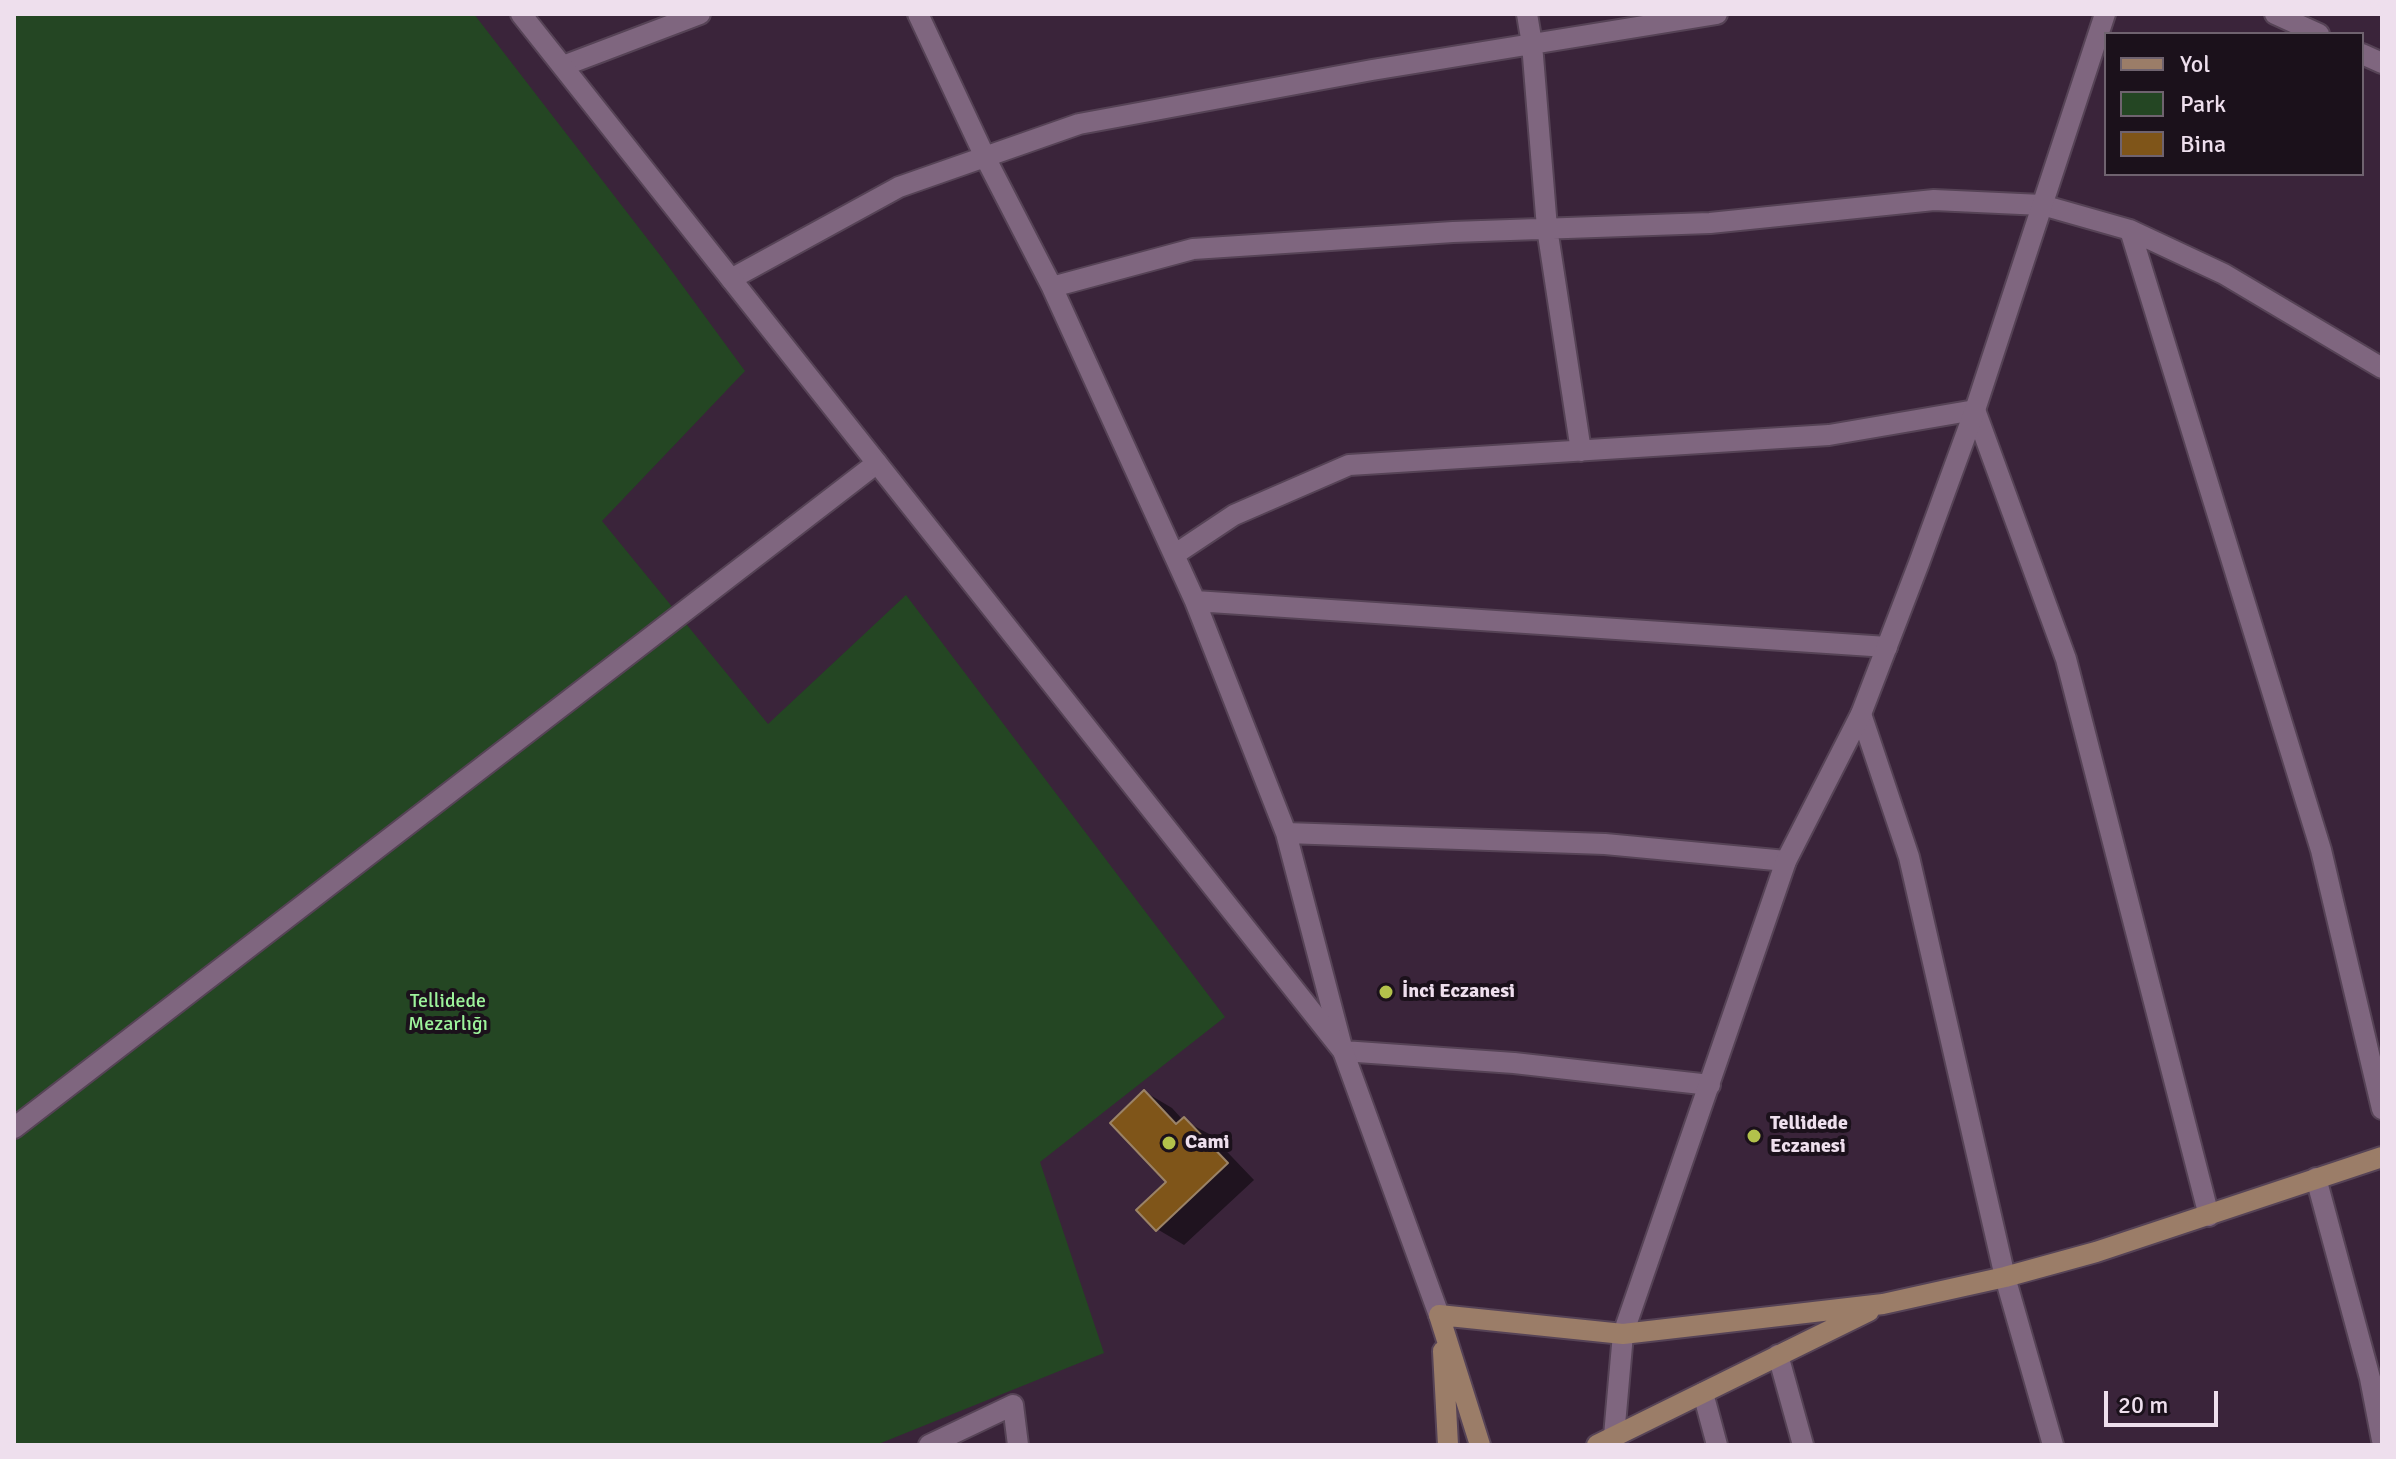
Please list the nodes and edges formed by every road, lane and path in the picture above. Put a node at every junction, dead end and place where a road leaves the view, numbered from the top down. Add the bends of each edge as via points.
1 (521, 14) edge
2 (700, 14) edge
3 (918, 14) edge
4 (1527, 14) edge
5 (1717, 14) edge
6 (2105, 14) edge
7 (2275, 14) edge
8 (2315, 32) edge
9 (1532, 44) junction
10 (563, 66) junction
11 (985, 157) junction
12 (2042, 205) junction
13 (1547, 228) junction
14 (2130, 230) junction
15 (731, 279) junction
16 (1052, 287) junction
17 (2382, 368) edge
18 (1975, 410) junction
19 (1581, 451) junction
20 (877, 463) junction
21 (1174, 555) junction
22 (1195, 601) junction
23 (1887, 647) junction
24 (1861, 714) junction
25 (1286, 833) junction
26 (1786, 861) junction
27 (1343, 1051) junction
28 (1710, 1085) junction
29 (2382, 1109) edge
30 (14, 1128) edge
31 (2382, 1157) edge
32 (2316, 1178) junction
33 (2209, 1216) junction
34 (2005, 1277) junction
35 (1883, 1304) junction
36 (1439, 1315) junction
37 (1623, 1334) junction
38 (1778, 1355) junction
39 (1703, 1393) junction
40 (2382, 1440) edge
41 (1606, 1441) edge
42 (929, 1445) edge
43 (1018, 1445) edge
44 (1448, 1445) edge
45 (1480, 1445) edge
46 (1717, 1445) edge
47 (1803, 1445) edge
48 (2053, 1445) edge

1 - 10 street
2 - 10 street
3 - 11 street
4 - 9 street
5 - 9 street
6 - 12 street
7 - 8 street
9 - 11 street via 1079,124
9 - 13 street
10 - 15 street
11 - 15 street via 899,187
11 - 16 street
12 - 13 street via 1934,200 1710,223
12 - 14 street
12 - 18 street
13 - 16 street via 1193,249
13 - 19 street
14 - 17 street via 2224,274
14 - 29 street via 2321,850
15 - 20 street
16 - 21 street
18 - 19 street via 1829,435
18 - 23 street
18 - 33 street via 2066,659
19 - 21 street via 1349,465 1234,515
20 - 27 street
20 - 30 street
21 - 22 street
22 - 23 street
22 - 25 street
23 - 24 street
24 - 26 street
24 - 34 street via 1909,857
25 - 26 street via 1605,844
25 - 27 street
26 - 28 street
27 - 28 street
27 - 36 street
28 - 37 street
31 - 32 main road
32 - 33 main road
32 - 40 street
33 - 34 main road
34 - 35 main road
34 - 48 street
35 - 37 main road
35 - 38 main road
36 - 37 main road
36 - 44 main road
36 - 45 main road
37 - 41 street
38 - 39 main road
38 - 47 street
39 - 41 main road
39 - 46 street
42 - 43 street via 1013,1405

